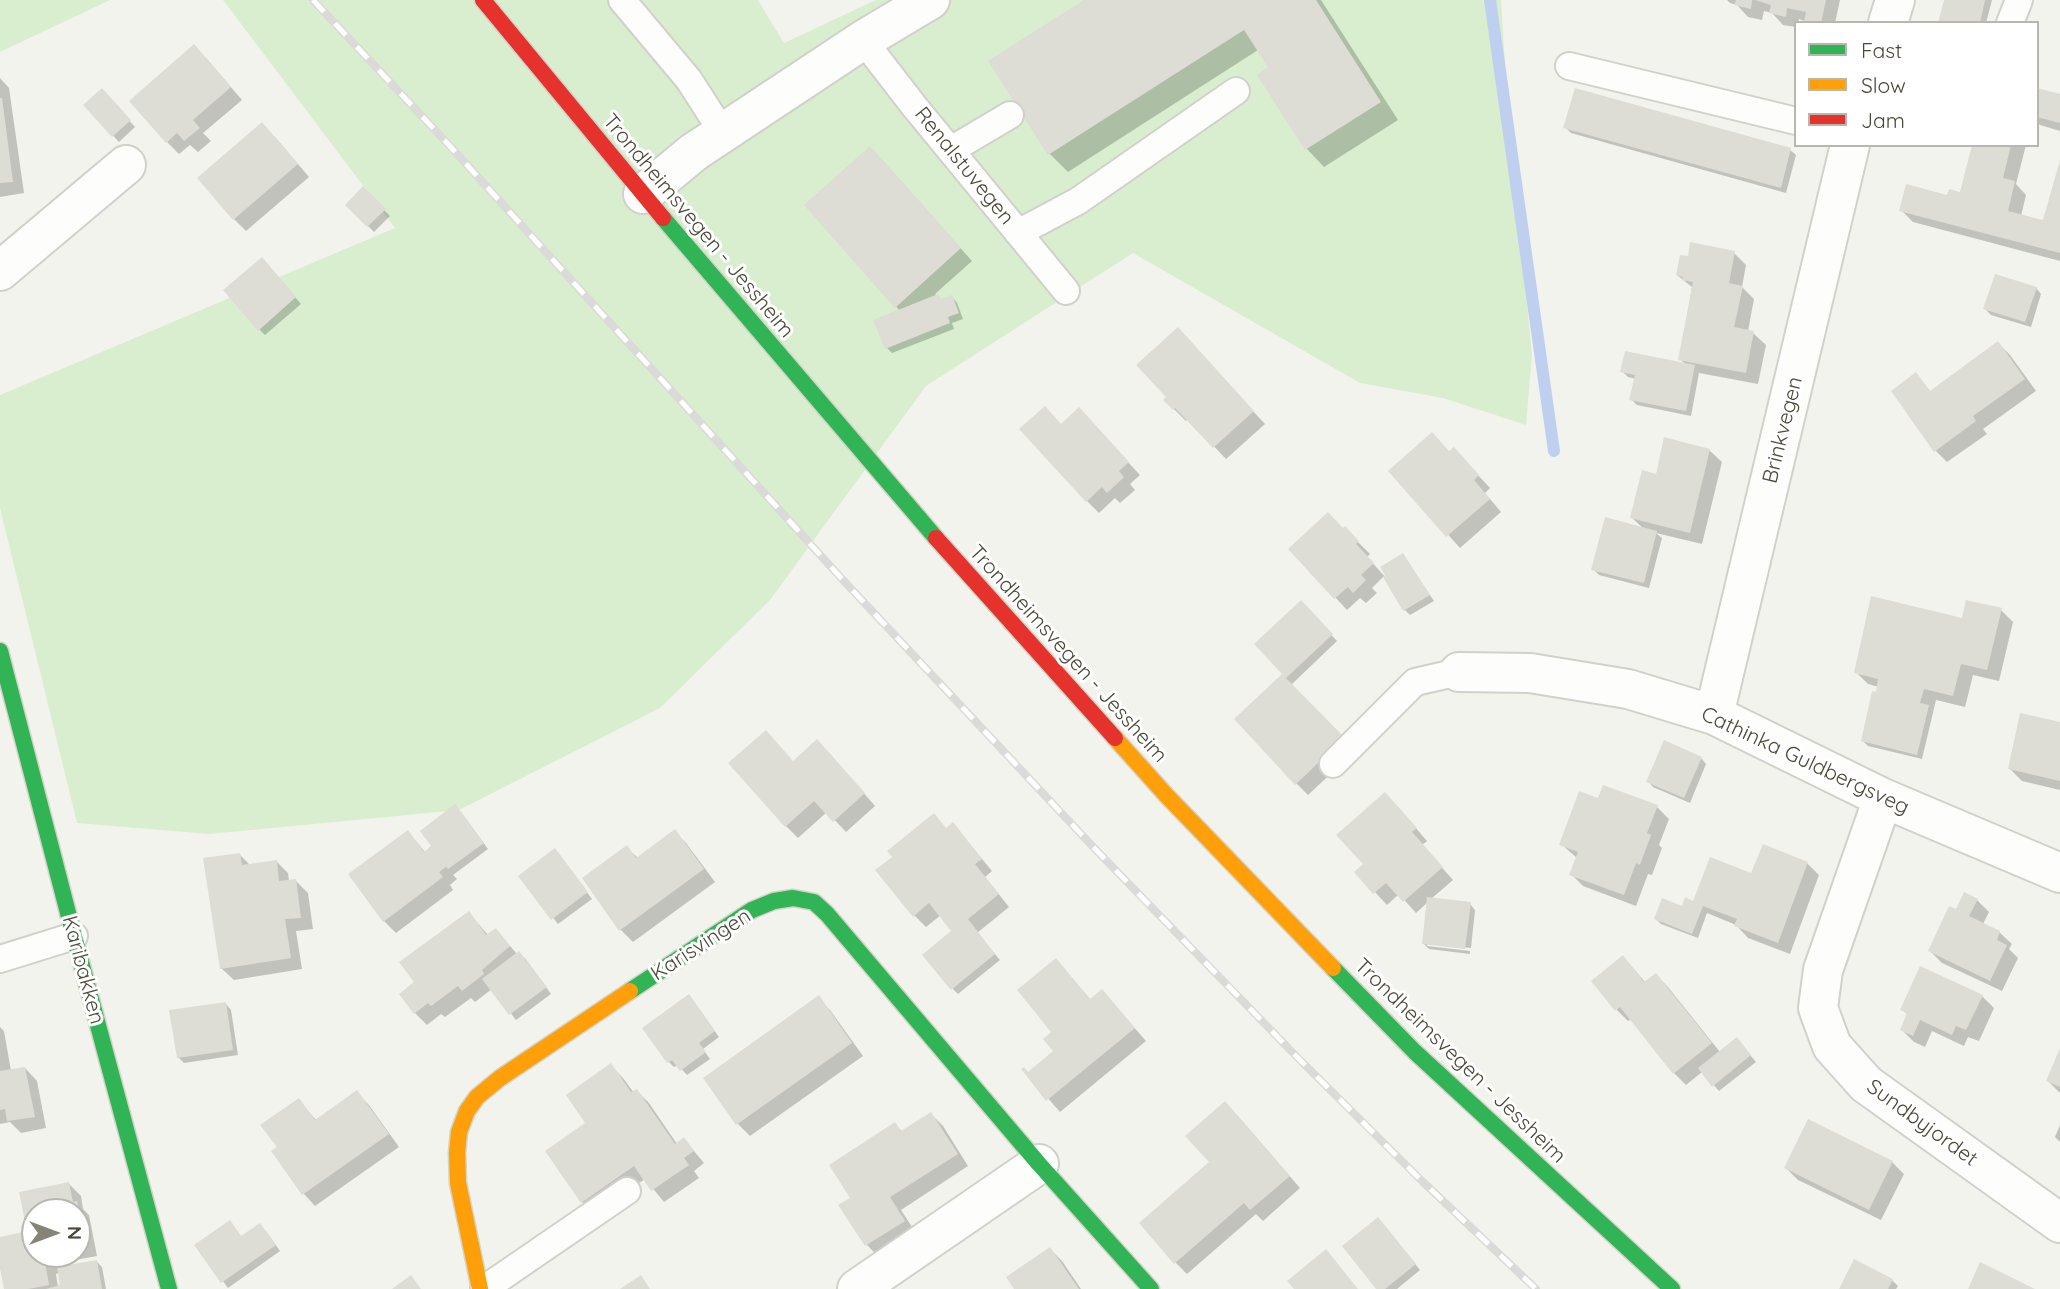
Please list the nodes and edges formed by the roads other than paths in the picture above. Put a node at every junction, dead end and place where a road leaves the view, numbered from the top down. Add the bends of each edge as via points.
1 (483, 0) edge
2 (622, 0) edge
3 (930, 0) edge
4 (1895, 0) edge
5 (2019, 0) edge
6 (1889, 21) edge
7 (2011, 21) edge
8 (863, 40) junction
9 (1569, 66) dead end
10 (1236, 91) dead end
11 (1010, 115) dead end
12 (1794, 121) edge
13 (723, 133) junction
14 (1850, 147) edge
15 (951, 150) junction
16 (125, 165) dead end
17 (643, 194) junction
18 (1018, 233) junction
19 (0, 271) edge
20 (1066, 291) dead end
21 (0, 651) edge
22 (1458, 672) joint
23 (1714, 715) junction
24 (1333, 764) dead end
25 (1884, 798) junction
26 (2060, 873) edge
27 (74, 936) junction
28 (0, 959) edge
29 (1038, 1164) junction
30 (627, 1191) dead end
31 (2060, 1223) edge
32 (169, 1289) edge
33 (482, 1289) edge
34 (857, 1289) edge
35 (1151, 1289) edge
36 (1672, 1289) edge

1 - 17 street, Trondheimsvegen - Jessheim
2 - 13 lane via 690,80
3 - 8 street
4 - 6 street
5 - 7 lane
8 - 13 street
8 - 15 lane, Renalstuvegen
9 - 12 lane
10 - 18 lane via 1077,201
11 - 15 lane
13 - 17 street
14 - 23 street, Brinkvegen
15 - 18 lane, Renalstuvegen
16 - 19 street
17 - 36 street, Trondheimsvegen - Jessheim via 897,494 1166,795 1415,1052
18 - 20 lane, Renalstuvegen
21 - 27 street, Karibakken
22 - 23 street, Cathinka Guldbergsveg via 1530,673 1628,689
22 - 24 lane via 1415,682
23 - 25 street, Cathinka Guldbergsveg
25 - 26 street, Cathinka Guldbergsveg
25 - 31 street, Sundbyjordet via 1823,970 1818,1008 1832,1046 1866,1084
27 - 28 lane
27 - 32 street, Karibakken
29 - 33 street, Karisvingen via 827,914 814,902 774,901 752,910 477,1097 459,1132 457,1153 458,1183
29 - 34 street
29 - 35 street, Karisvingen
30 - 33 lane

